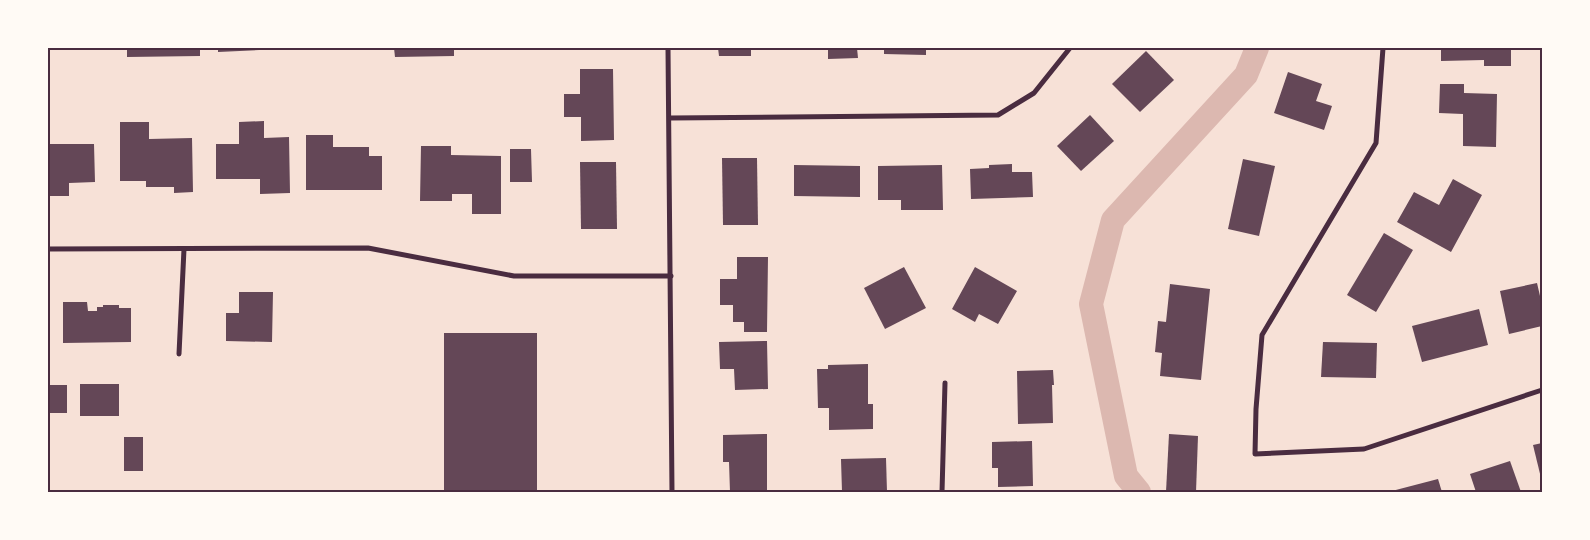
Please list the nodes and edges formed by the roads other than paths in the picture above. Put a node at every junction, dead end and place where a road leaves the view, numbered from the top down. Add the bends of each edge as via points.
1 (668, 48) edge
2 (1070, 48) edge
3 (1383, 48) edge
4 (670, 118) junction
5 (48, 249) edge
6 (184, 249) junction
7 (671, 276) junction
8 (179, 354) dead end
9 (945, 383) dead end
10 (1542, 390) edge
11 (672, 492) edge
12 (942, 492) edge

1 - 4 street
2 - 4 street via 1034,93 998,115
3 - 10 street via 1376,142 1262,336 1255,454 1364,449
4 - 7 street
5 - 6 street
6 - 7 street via 368,248 514,276
6 - 8 street
7 - 11 street
9 - 12 street

